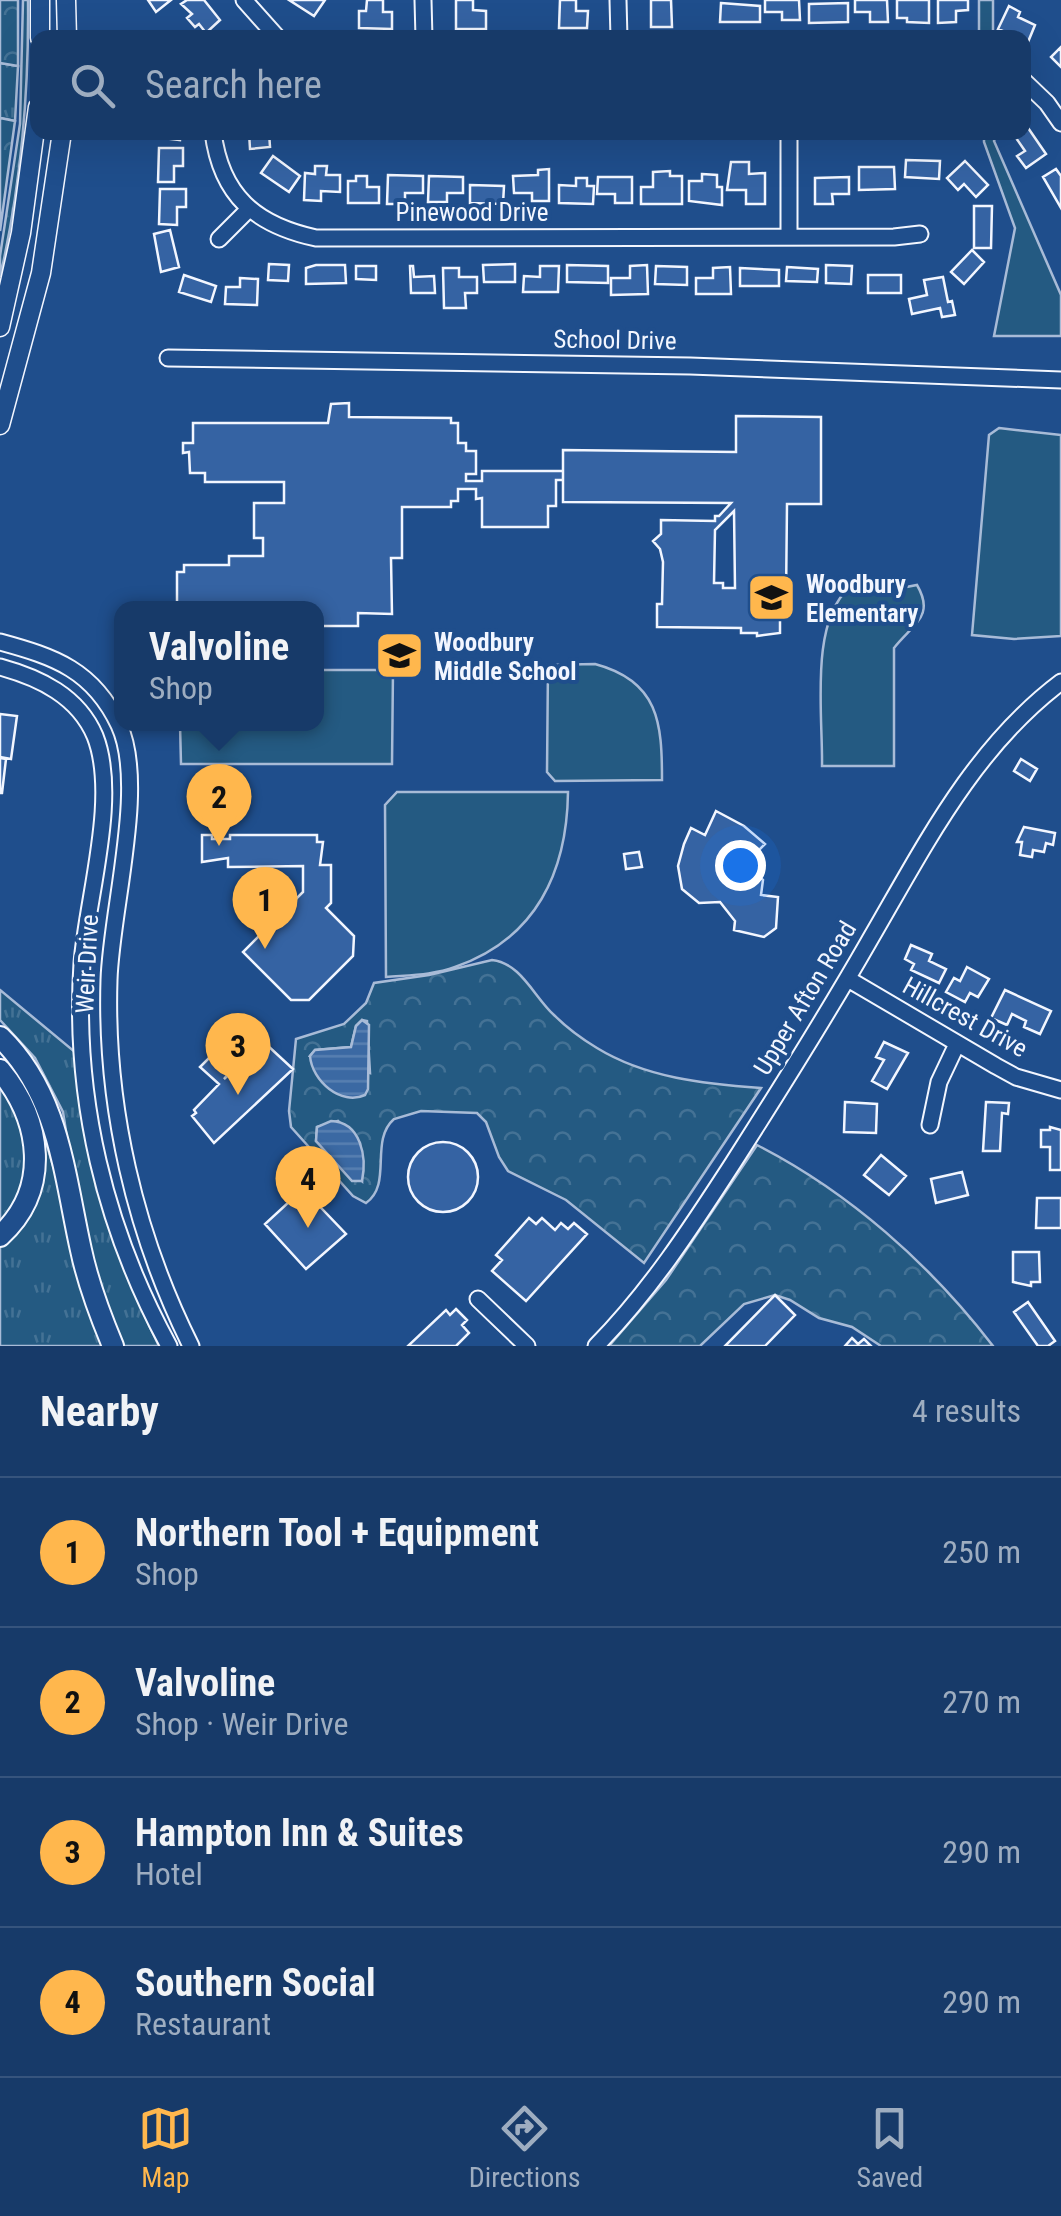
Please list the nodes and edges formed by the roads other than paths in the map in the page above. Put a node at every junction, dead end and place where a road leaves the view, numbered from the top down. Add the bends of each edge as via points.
1 (40, 0) edge
2 (66, 0) edge
3 (244, 0) edge
4 (423, 0) edge
5 (618, 0) edge
6 (260, 20) junction
7 (40, 30) edge
8 (67, 30) edge
9 (254, 30) edge
10 (270, 30) edge
11 (424, 30) edge
12 (618, 30) edge
13 (1031, 89) edge
14 (1061, 122) edge
15 (34, 140) edge
16 (61, 140) edge
17 (215, 140) edge
18 (789, 140) edge
19 (248, 209) junction
20 (920, 234) dead end
21 (788, 237) junction
22 (219, 239) dead end
23 (0, 326) edge
24 (168, 358) dead end
25 (1061, 380) edge
26 (0, 425) edge
27 (0, 642) edge
28 (0, 667) edge
29 (1061, 682) edge
30 (114, 716) edge
31 (121, 731) edge
32 (848, 979) junction
33 (0, 1037) edge
34 (958, 1044) junction
35 (0, 1070) edge
36 (1061, 1090) edge
37 (930, 1125) dead end
38 (0, 1236) edge
39 (478, 1299) dead end
40 (113, 1346) edge
41 (168, 1346) edge
42 (191, 1346) edge
43 (527, 1346) edge
44 (596, 1346) edge

1 - 7 main road
2 - 8 main road
3 - 6 street
4 - 11 street
5 - 12 street
6 - 9 street
6 - 10 street
13 - 14 street
15 - 23 main road via 22,233
16 - 26 main road via 41,273
17 - 19 street via 222,170
18 - 21 street
19 - 21 street, Pinewood Drive via 316,238
19 - 22 street
20 - 21 street, Pinewood Drive
24 - 25 street, School Drive
27 - 30 street, Weir Drive via 68,664 90,681
28 - 41 street, Weir Drive via 40,680 71,702 100,756 104,800 81,989 88,1105 103,1190 125,1257
29 - 32 street, Upper Afton Road via 976,766
31 - 42 street, Weir Drive via 130,774 110,945 111,1059 148,1248
32 - 34 street, Hillcrest Drive
32 - 44 street, Upper Afton Road via 684,1239
33 - 40 highway via 49,1108 82,1256
34 - 36 street, Hillcrest Drive via 1016,1076
34 - 37 street via 938,1082
35 - 38 highway via 24,1110 36,1161 27,1201
39 - 43 street

